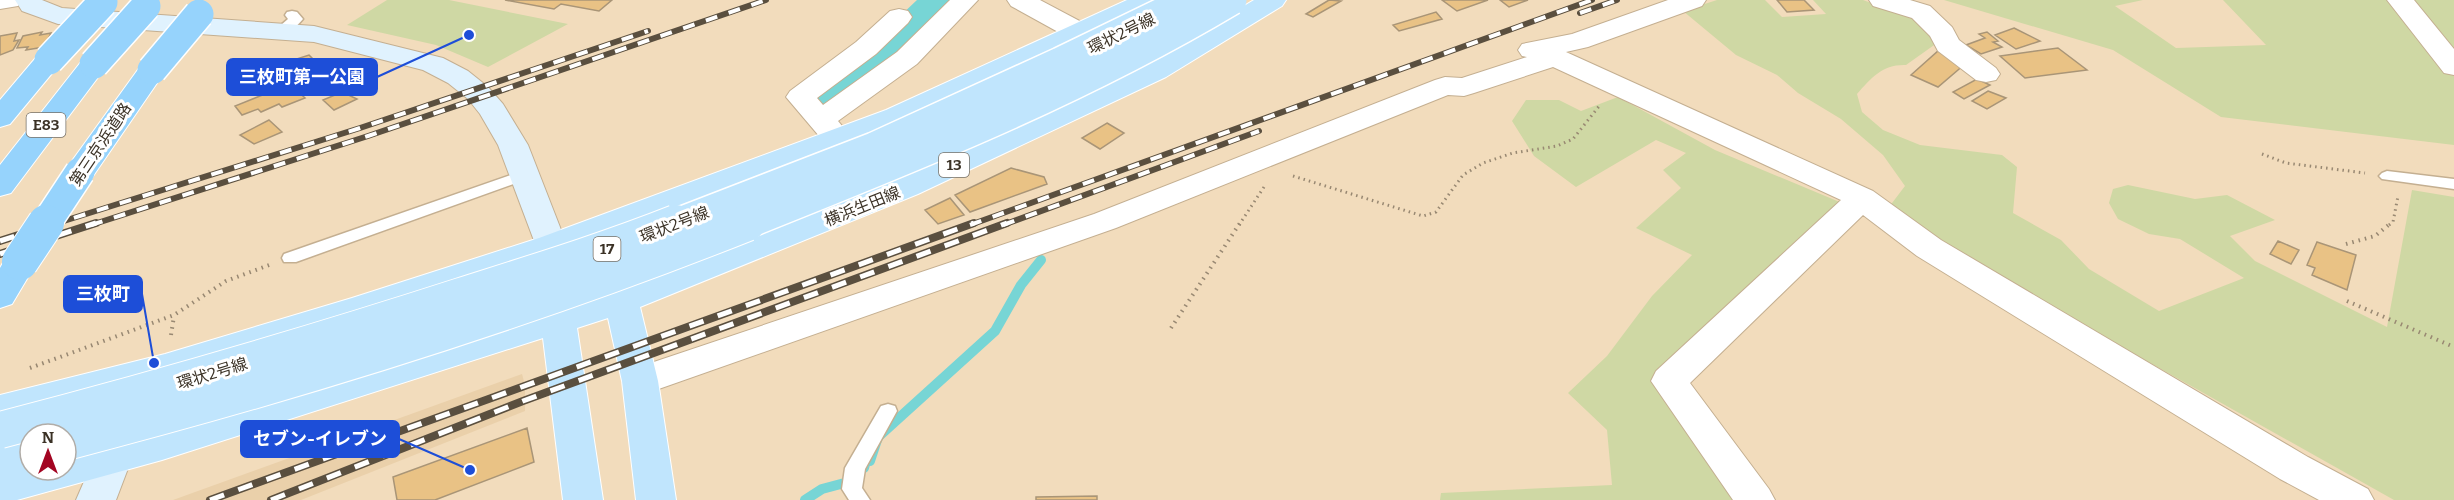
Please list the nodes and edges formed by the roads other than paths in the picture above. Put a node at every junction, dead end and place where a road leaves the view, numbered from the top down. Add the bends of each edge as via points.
1 (9, 0) edge
2 (28, 0) edge
3 (964, 0) edge
4 (1020, 0) edge
5 (1148, 0) edge
6 (1188, 0) edge
7 (1232, 0) edge
8 (1273, 0) edge
9 (1693, 0) edge
10 (1882, 0) edge
11 (2400, 0) edge
12 (0, 1) edge
13 (105, 1) edge
14 (149, 3) edge
15 (205, 7) edge
16 (899, 16) dead end
17 (1079, 32) junction
18 (2454, 67) edge
19 (1986, 74) dead end
20 (1444, 86) junction
21 (0, 118) edge
22 (829, 129) junction
23 (525, 175) junction
24 (2394, 176) road end
25 (2454, 184) edge
26 (0, 186) edge
27 (1862, 198) junction
28 (551, 246) junction
29 (290, 258) road end
30 (0, 296) edge
31 (621, 301) junction
32 (556, 321) junction
33 (640, 381) junction
34 (0, 409) edge
35 (888, 411) dead end
36 (0, 430) edge
37 (78, 439) edge
38 (18, 455) edge
39 (113, 458) junction
40 (0, 460) edge
41 (0, 489) edge
42 (96, 500) edge
43 (583, 500) edge
44 (656, 500) edge
45 (860, 500) edge
46 (1755, 500) edge
47 (2354, 500) edge

1 - 12 street
2 - 23 street via 58,16 286,23 314,34 433,64 458,77 493,110
3 - 22 street
4 - 17 street
5 - 17 main road
6 - 36 main road, 環状2号線 / 17, bridge via 874,147 625,243 158,389
7 - 37 main road, 環状2号線 / 17, bridge via 1163,41 991,122 880,171 638,267 373,355
8 - 31 main road, 横浜生田線 / 13 via 1156,71 907,187
9 - 20 street via 1578,41 1524,52
10 - 19 street via 1921,12 1948,45
11 - 18 street
13 - 21 highway, bridge
14 - 26 highway, E83, bridge via 94,64
15 - 30 highway, 第三京浜道路, bridge via 152,70
16 - 22 street via 866,48 800,97
17 - 22 main road via 896,117
20 - 27 street via 1464,87 1555,57
20 - 33 street via 1282,160
22 - 28 main road
23 - 28 street
23 - 29 lane
24 - 25 lane
27 - 46 street via 1669,381
27 - 47 street via 1929,248 2294,468
28 - 31 street
28 - 32 main road
28 - 34 main road via 165,367
31 - 32 main road, 横浜生田線
31 - 33 main road
32 - 39 main road, 横浜生田線
32 - 43 main road
33 - 44 main road
35 - 45 lane via 855,468 852,489
38 - 40 main road
39 - 41 main road, 横浜生田線
39 - 42 street

